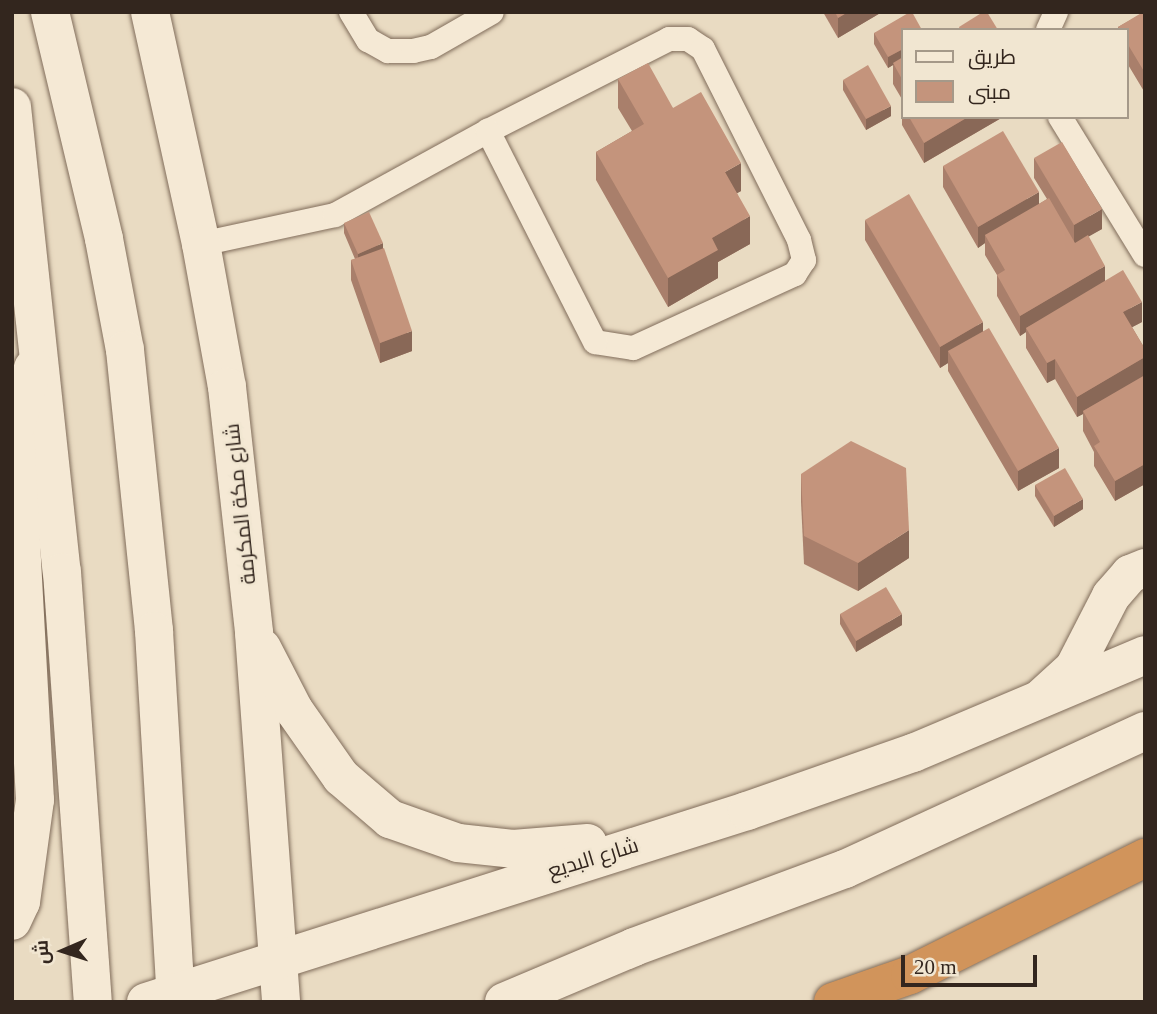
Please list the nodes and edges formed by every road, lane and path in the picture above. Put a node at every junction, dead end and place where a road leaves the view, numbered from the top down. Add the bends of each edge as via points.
1 (50, 12) edge
2 (150, 12) edge
3 (351, 12) edge
4 (492, 12) edge
5 (1056, 12) edge
6 (1049, 28) edge
7 (12, 107) edge
8 (1061, 119) edge
9 (488, 131) junction
10 (201, 244) junction
11 (1145, 255) edge
12 (37, 352) junction
13 (1145, 568) edge
14 (254, 634) junction
15 (1145, 655) edge
16 (1037, 702) junction
17 (1145, 731) edge
18 (701, 825) junction
19 (1145, 858) edge
20 (12, 921) edge
21 (634, 947) junction
22 (280, 959) junction
23 (165, 999) edge
24 (93, 1002) edge
25 (281, 1002) edge
26 (504, 1002) edge
27 (573, 1002) edge
28 (833, 1002) edge

1 - 23 main road via 104,239 125,350 154,631
2 - 10 main road, شارع مكة المكرمة
3 - 4 lane via 368,40 388,51 413,51 431,47
5 - 6 lane
7 - 12 main road
8 - 11 lane
9 - 9 lane via 670,39 688,39 703,49 799,240 804,260 795,274 632,348 595,342
9 - 10 lane via 335,215
10 - 14 main road, شارع مكة المكرمة via 227,387
12 - 20 main road via 15,428 35,800 21,902
12 - 24 main road via 72,691
13 - 16 main road, شارع البديع via 1130,574 1111,596 1074,668
14 - 18 main road via 294,710 341,777 390,819 458,843 513,849
14 - 22 main road, شارع مكة المكرمة
15 - 16 main road, شارع البديع
16 - 18 main road, شارع البديع via 913,753
17 - 21 main road via 845,869
18 - 22 main road, شارع البديع
19 - 28 highway via 910,975
21 - 26 main road
21 - 27 main road
22 - 23 main road, شارع البديع
22 - 25 main road, شارع مكة المكرمة

